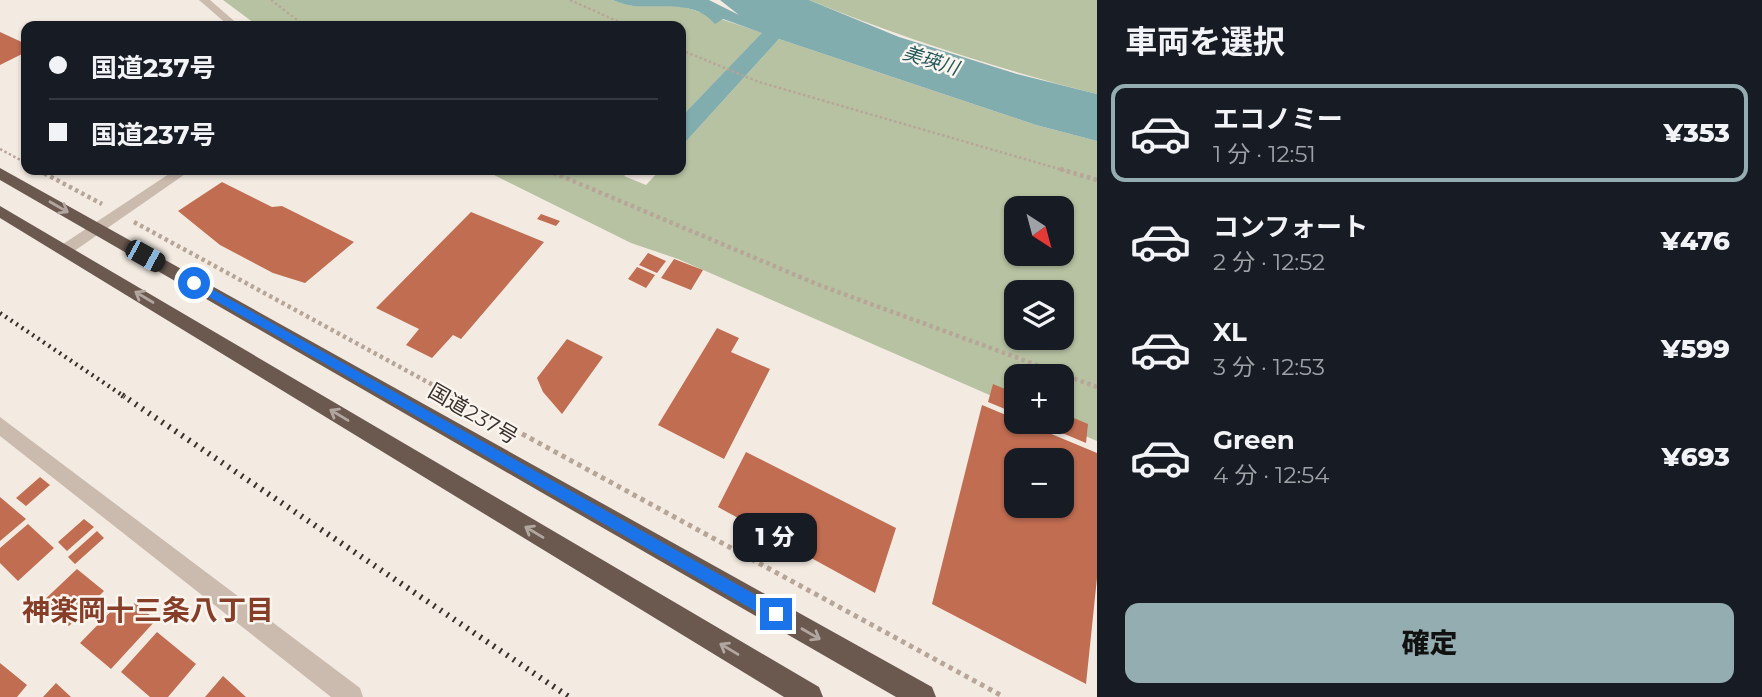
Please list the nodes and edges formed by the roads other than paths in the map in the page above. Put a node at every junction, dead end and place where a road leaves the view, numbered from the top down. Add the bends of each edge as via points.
1 (204, 0) edge
2 (229, 21) edge
3 (0, 173) edge
4 (176, 175) edge
5 (0, 211) edge
6 (97, 228) junction
7 (65, 250) junction
8 (0, 425) edge
9 (351, 697) edge
10 (809, 697) edge
11 (922, 697) edge

1 - 2 street
3 -> 6 highway, 国道237号
4 - 6 street
5 - 7 highway
6 - 7 street
6 -> 11 highway, 国道237号
10 -> 7 highway
8 - 9 street

